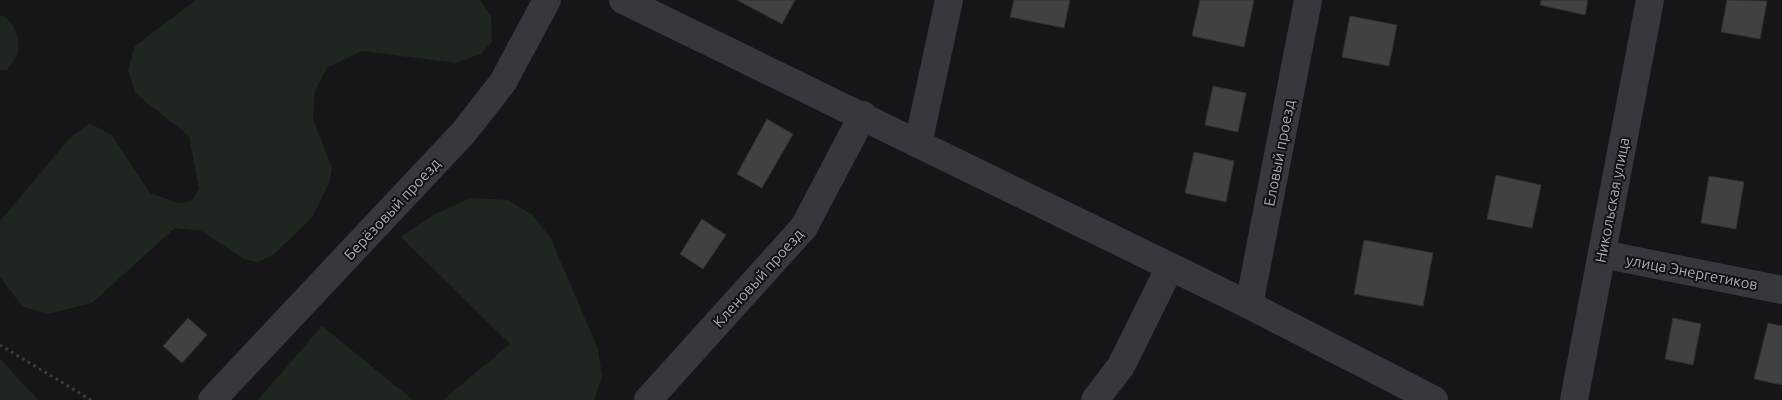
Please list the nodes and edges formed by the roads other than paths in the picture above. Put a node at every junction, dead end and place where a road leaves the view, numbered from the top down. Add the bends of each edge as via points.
1 (547, 0) edge
2 (623, 0) edge
3 (948, 0) edge
4 (1308, 0) edge
5 (1650, 0) edge
6 (863, 115) junction
7 (918, 144) junction
8 (1602, 254) junction
9 (1170, 267) junction
10 (1782, 290) edge
11 (1249, 305) junction
12 (212, 400) edge
13 (648, 400) edge
14 (1095, 400) edge
15 (1434, 400) edge
16 (1574, 400) edge

1 - 12 street, Берёзовый проезд via 503,82 464,132
2 - 6 street
3 - 7 street
4 - 11 street, Еловый проезд
5 - 8 street, Никольская улица
6 - 7 street
6 - 13 street, Кленовый проезд via 804,227
7 - 9 street
8 - 10 street, улица Энергетиков
8 - 16 street, Никольская улица
9 - 11 street
9 - 14 street via 1121,366
11 - 15 street

